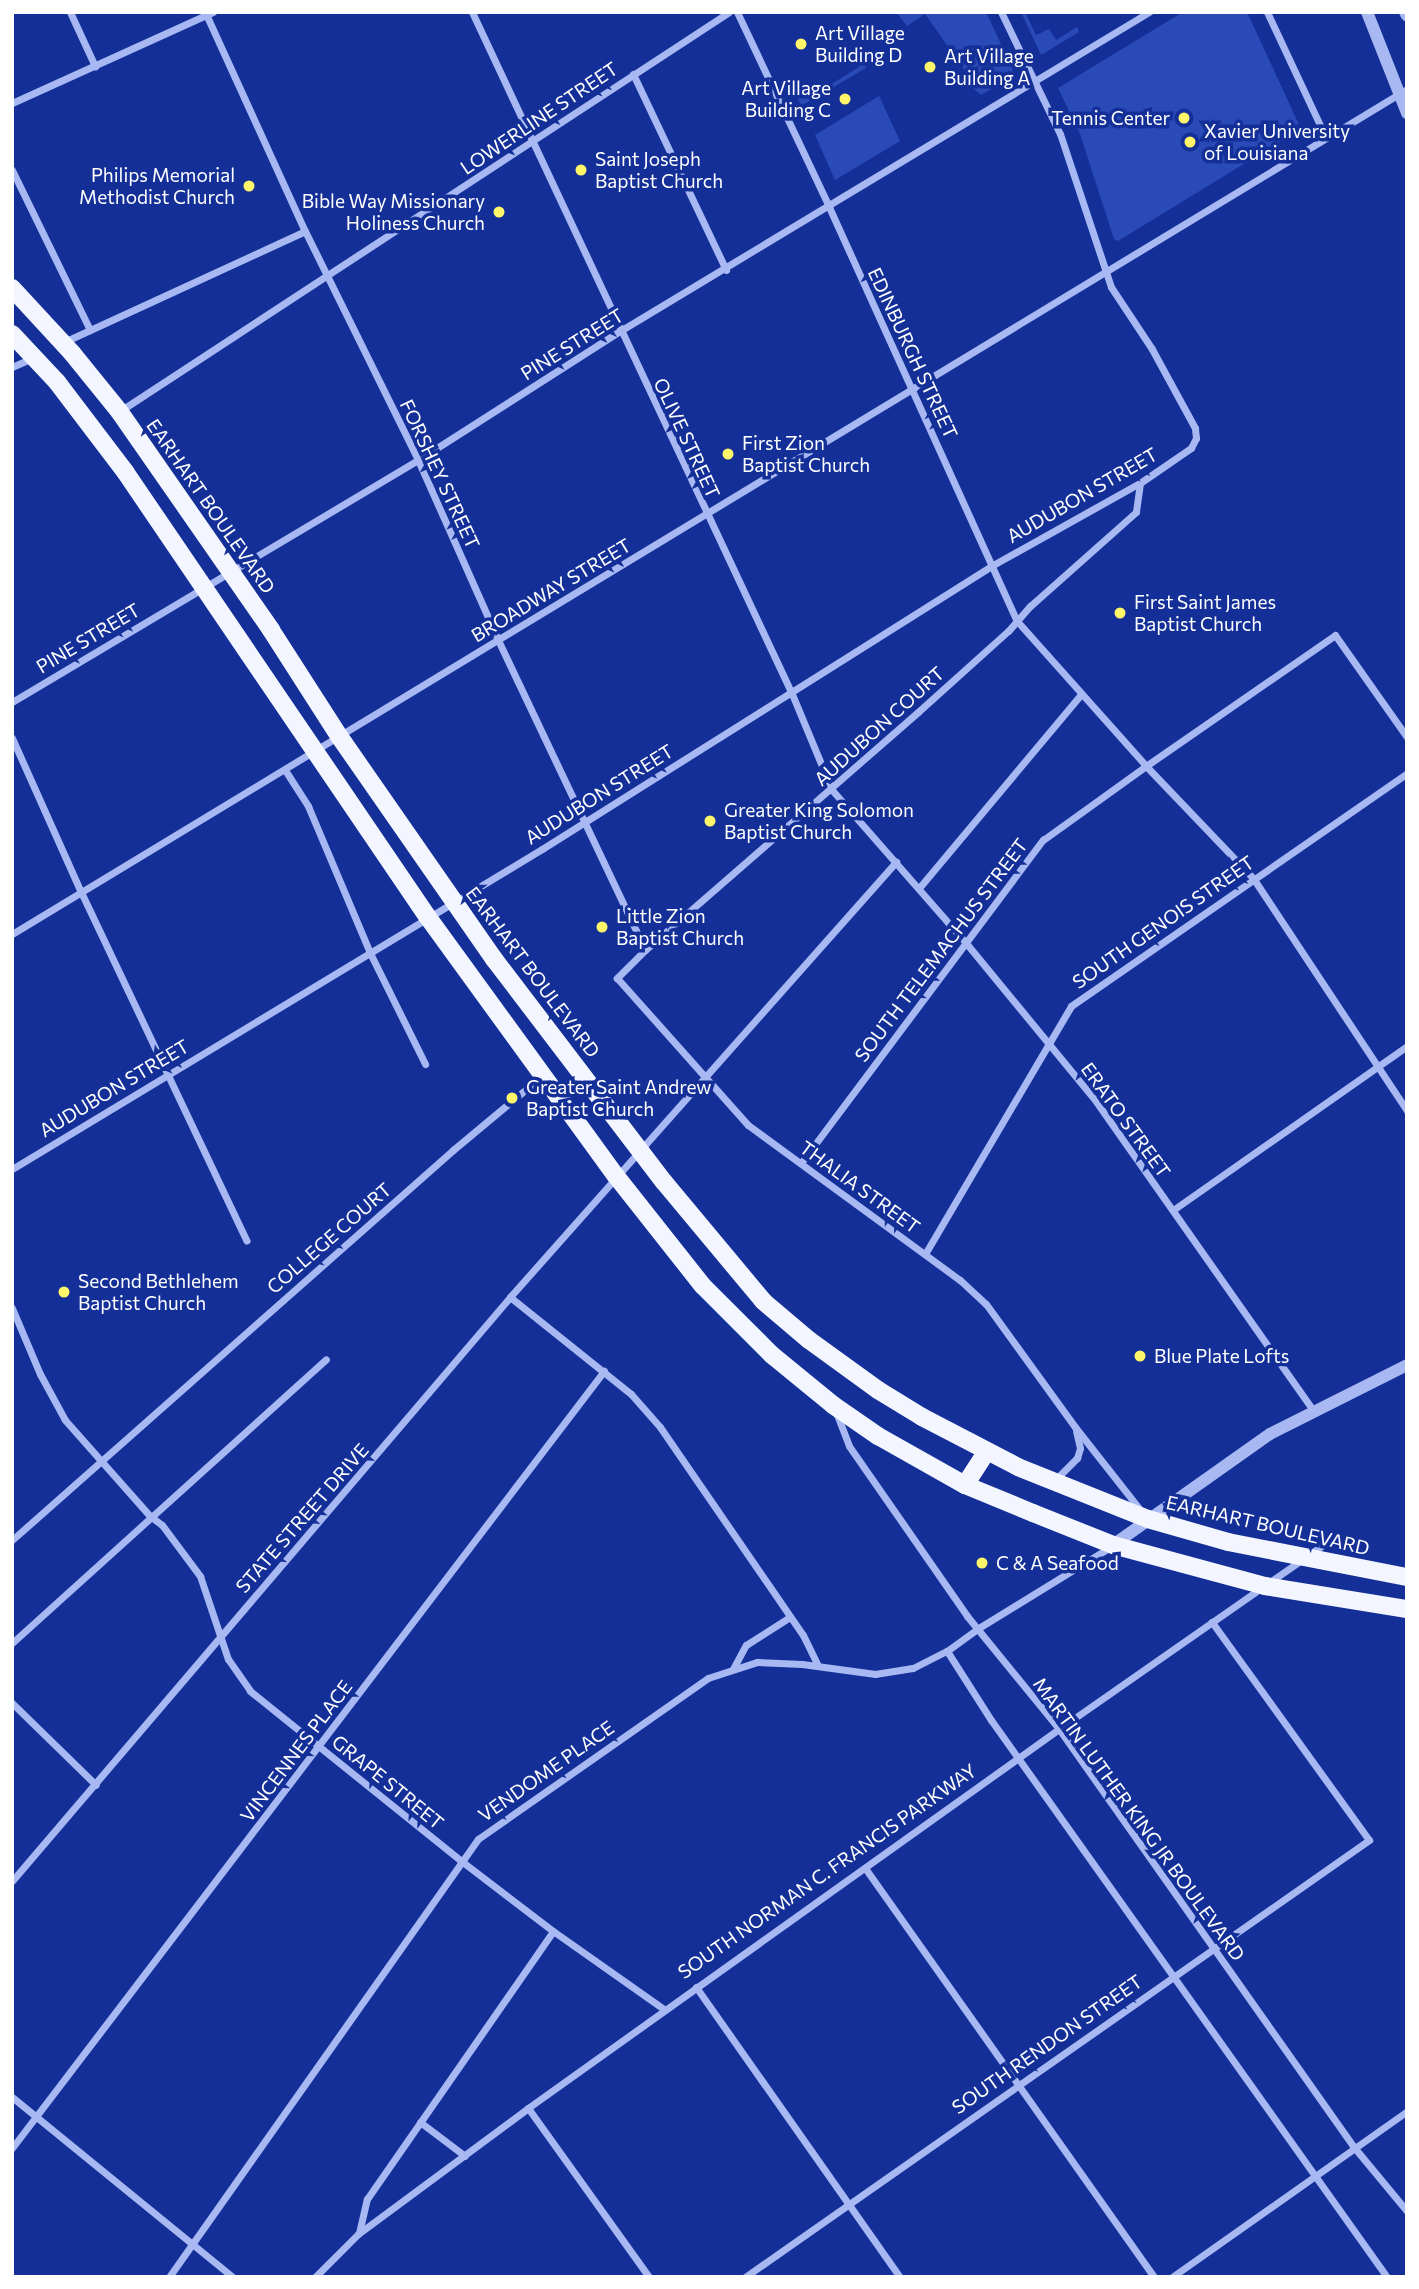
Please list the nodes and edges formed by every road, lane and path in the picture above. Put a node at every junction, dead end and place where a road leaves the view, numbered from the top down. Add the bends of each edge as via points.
1 (70, 12) edge
2 (472, 12) edge
3 (729, 12) edge
4 (737, 12) edge
5 (1001, 12) edge
6 (1149, 12) edge
7 (1267, 12) edge
8 (1367, 12) edge
9 (208, 13) edge
10 (1136, 16) edge
11 (96, 66) junction
12 (632, 74) junction
13 (1034, 85) junction
14 (1403, 91) edge
15 (12, 103) edge
16 (1407, 113) edge
17 (1325, 138) junction
18 (532, 141) junction
19 (12, 170) edge
20 (829, 207) junction
21 (305, 231) junction
22 (726, 270) junction
23 (1105, 270) junction
24 (328, 277) junction
25 (12, 288) edge
26 (90, 330) junction
27 (620, 331) junction
28 (12, 334) edge
29 (63, 343) junction
30 (34, 357) junction
31 (12, 367) edge
32 (911, 387) junction
33 (120, 411) junction
34 (418, 460) junction
35 (1140, 483) junction
36 (705, 513) junction
37 (993, 565) junction
38 (229, 570) junction
39 (203, 586) junction
40 (1017, 621) junction
41 (498, 640) junction
42 (792, 694) junction
43 (1081, 694) junction
44 (12, 702) edge
45 (339, 736) junction
46 (1407, 737) edge
47 (12, 738) edge
48 (313, 752) junction
49 (1146, 766) junction
50 (285, 770) junction
51 (1407, 773) edge
52 (832, 790) junction
53 (584, 822) junction
54 (896, 862) junction
55 (1254, 878) junction
56 (919, 888) junction
57 (81, 892) junction
58 (453, 901) junction
59 (427, 916) junction
60 (12, 934) edge
61 (966, 943) junction
62 (645, 950) junction
63 (370, 953) junction
64 (617, 978) joint
65 (1048, 1044) junction
66 (1407, 1046) edge
67 (425, 1064) dead end
68 (1377, 1067) junction
69 (168, 1072) junction
70 (543, 1074) junction
71 (704, 1077) junction
72 (1407, 1111) edge
73 (640, 1149) junction
74 (801, 1163) junction
75 (12, 1169) edge
76 (616, 1175) junction
77 (1173, 1210) junction
78 (247, 1241) dead end
79 (925, 1254) junction
80 (510, 1297) junction
81 (12, 1308) edge
82 (326, 1359) dead end
83 (1407, 1365) edge
84 (604, 1371) junction
85 (833, 1405) junction
86 (1313, 1409) junction
87 (1075, 1427) junction
88 (987, 1451) junction
89 (101, 1462) junction
90 (1053, 1481) junction
91 (965, 1485) junction
92 (150, 1516) junction
93 (1148, 1519) junction
94 (12, 1540) edge
95 (1113, 1545) junction
96 (1323, 1545) dead end
97 (1305, 1558) junction
98 (1407, 1577) edge
99 (1265, 1586) junction
100 (1407, 1609) edge
101 (790, 1617) junction
102 (1212, 1622) junction
103 (977, 1629) junction
104 (221, 1636) junction
105 (12, 1643) edge
106 (947, 1651) junction
107 (818, 1666) junction
108 (733, 1669) junction
109 (12, 1703) edge
110 (1059, 1729) junction
111 (319, 1746) junction
112 (1019, 1758) junction
113 (96, 1785) junction
114 (460, 1860) junction
115 (865, 1868) junction
116 (12, 1881) edge
117 (553, 1931) junction
118 (1213, 1946) junction
119 (1172, 1976) junction
120 (696, 1987) junction
121 (665, 2010) junction
122 (1019, 2084) junction
123 (12, 2096) edge
124 (528, 2108) junction
125 (1407, 2110) edge
126 (37, 2117) junction
127 (420, 2122) junction
128 (1353, 2146) junction
129 (12, 2148) edge
130 (465, 2156) junction
131 (1313, 2174) junction
132 (848, 2203) junction
133 (1407, 2211) edge
134 (358, 2234) junction
135 (192, 2244) junction
136 (169, 2277) edge
137 (233, 2277) edge
138 (315, 2277) edge
139 (649, 2277) edge
140 (745, 2277) edge
141 (901, 2277) edge
142 (1154, 2277) edge
143 (1172, 2277) edge
144 (1387, 2277) edge

1 - 11 street
2 - 18 street, OLIVE STREET
3 - 12 street, LOWERLINE STREET
4 - 20 street, EDINBURGH STREET
5 - 13 street
6 - 10 street, PINE STREET
7 - 17 street
8 - 14 street
9 - 11 street
9 - 21 street, FORSHEY STREET
10 - 13 street, PINE STREET
11 - 15 street
12 - 18 street, LOWERLINE STREET
12 - 22 street
13 - 20 street, PINE STREET
13 - 23 street via 1060,134
14 - 16 street
14 - 17 street, BROADWAY STREET
17 - 23 street, BROADWAY STREET
18 - 24 street, LOWERLINE STREET
18 - 27 street, OLIVE STREET
19 - 26 street
20 - 22 street, PINE STREET
20 - 32 street, EDINBURGH STREET
21 - 24 street, FORSHEY STREET
21 - 26 street
22 - 27 street, PINE STREET
23 - 32 street, BROADWAY STREET
23 - 35 street, AUDUBON STREET via 1195,428 1191,448
24 - 33 street, LOWERLINE STREET
24 - 34 street, FORSHEY STREET
25 - 29 main road, EARHART BOULEVARD
26 - 29 street
27 - 34 street, PINE STREET
27 - 36 street, OLIVE STREET
28 - 30 main road
29 - 33 main road, EARHART BOULEVARD
30 - 31 street
30 - 39 main road via 84,414
32 - 36 street, BROADWAY STREET
32 - 37 street, EDINBURGH STREET
33 - 38 main road, EARHART BOULEVARD
34 - 38 street, PINE STREET
34 - 41 street, FORSHEY STREET
35 - 37 street, AUDUBON STREET
35 - 40 street, AUDUBON COURT via 1136,512
36 - 41 street, BROADWAY STREET
36 - 42 street, OLIVE STREET
37 - 40 street, EDINBURGH STREET
37 - 42 street, AUDUBON STREET
38 - 39 street, PINE STREET
38 - 45 main road, EARHART BOULEVARD
39 - 44 street, PINE STREET
39 - 48 main road
40 - 43 street, EDINBURGH STREET
40 - 52 street, AUDUBON COURT
41 - 45 street, BROADWAY STREET
41 - 53 street, FORSHEY STREET
42 - 52 street, OLIVE STREET
42 - 53 street, AUDUBON STREET
43 - 49 street, EDINBURGH STREET
43 - 56 street
45 - 48 street, BROADWAY STREET
45 - 58 main road, EARHART BOULEVARD
46 - 49 street, SOUTH TELEMACHUS STREET via 1335,635
47 - 57 street
48 - 50 street, BROADWAY STREET
48 - 59 main road
49 - 55 street, EDINBURGH STREET
49 - 61 street, SOUTH TELEMACHUS STREET via 1043,840
50 - 57 street, BROADWAY STREET
50 - 63 street via 324,838
51 - 55 street, SOUTH GENOIS STREET
52 - 54 street, OLIVE STREET
52 - 62 street, AUDUBON COURT
53 - 58 street, AUDUBON STREET
53 - 62 street, FORSHEY STREET
54 - 56 street, ERATO STREET
54 - 71 street, STATE STREET DRIVE
55 - 65 street, SOUTH GENOIS STREET via 1070,1006
55 - 68 street, EDINBURGH STREET
56 - 61 street, ERATO STREET
57 - 60 street, BROADWAY STREET
57 - 69 street
58 - 59 street, AUDUBON STREET
58 - 73 main road, EARHART BOULEVARD
59 - 63 street, AUDUBON STREET
59 - 70 main road
61 - 65 street, ERATO STREET
61 - 74 street, SOUTH TELEMACHUS STREET
62 - 64 street, AUDUBON COURT
63 - 67 street
63 - 69 street, AUDUBON STREET
64 - 71 street, THALIA STREET
65 - 77 street, ERATO STREET via 1095,1100
65 - 79 street, SOUTH GENOIS STREET
66 - 68 street
68 - 72 street, EDINBURGH STREET
68 - 77 street
69 - 75 street, AUDUBON STREET
69 - 78 street
70 - 76 main road
70 - 89 street, COLLEGE COURT
71 - 73 street, STATE STREET DRIVE
71 - 74 street, THALIA STREET via 748,1125
73 - 76 street, STATE STREET DRIVE
73 - 88 main road, EARHART BOULEVARD via 763,1301 848,1370
74 - 79 street, THALIA STREET
76 - 80 street, STATE STREET DRIVE
76 - 85 main road via 703,1286 772,1355
77 - 86 street, ERATO STREET
79 - 87 street, THALIA STREET via 986,1304
80 - 84 street
80 - 104 street, STATE STREET DRIVE
81 - 89 street, GRAPE STREET via 65,1420
82 - 92 street
83 - 86 street
84 - 101 street via 660,1427
84 - 111 street, VINCENNES PLACE
85 - 91 main road
85 - 103 street, MARTIN LUTHER KING JR BOULEVARD via 849,1446
86 - 93 street
87 - 90 street via 1080,1448 1077,1458
87 - 93 street, THALIA STREET
88 - 90 main road, EARHART BOULEVARD
88 - 91 main road
89 - 92 street, GRAPE STREET
89 - 94 street, COLLEGE COURT
90 - 93 main road, EARHART BOULEVARD
91 - 95 main road
92 - 104 street, GRAPE STREET via 184,1551 200,1576
92 - 105 street
93 - 95 street
93 - 97 main road, EARHART BOULEVARD
95 - 99 main road
95 - 103 street, VENDOME PLACE
96 - 97 street, SOUTH NORMAN C. FRANCIS PARKWAY
97 - 98 main road, EARHART BOULEVARD
97 - 99 street, SOUTH NORMAN C. FRANCIS PARKWAY
99 - 100 main road
99 - 102 street, SOUTH NORMAN C. FRANCIS PARKWAY
101 - 107 street
101 - 108 street via 746,1645
102 - 110 street, SOUTH NORMAN C. FRANCIS PARKWAY
102 - 118 street, SOUTH RENDON STREET via 1369,1840
103 - 106 street, VENDOME PLACE
103 - 110 street, MARTIN LUTHER KING JR BOULEVARD
104 - 111 street, GRAPE STREET via 228,1659 250,1691
104 - 113 street, STATE STREET DRIVE
106 - 107 street, VENDOME PLACE via 913,1668 887,1672
106 - 112 street
107 - 108 street, VENDOME PLACE via 757,1662
108 - 114 street, VENDOME PLACE via 708,1678 631,1730 478,1839
109 - 113 street
110 - 112 street, SOUTH NORMAN C. FRANCIS PARKWAY
110 - 118 street, MARTIN LUTHER KING JR BOULEVARD
111 - 114 street, GRAPE STREET
111 - 126 street, VINCENNES PLACE
112 - 115 street, SOUTH NORMAN C. FRANCIS PARKWAY
112 - 119 street
113 - 116 street, STATE STREET DRIVE
114 - 117 street, GRAPE STREET
114 - 135 street, VENDOME PLACE
115 - 120 street, SOUTH NORMAN C. FRANCIS PARKWAY
115 - 122 street
117 - 121 street, GRAPE STREET
117 - 127 street
118 - 119 street, SOUTH RENDON STREET
118 - 128 street, MARTIN LUTHER KING JR BOULEVARD
119 - 122 street, SOUTH RENDON STREET
119 - 131 street
120 - 121 street, SOUTH NORMAN C. FRANCIS PARKWAY
120 - 132 street
121 - 124 street, SOUTH NORMAN C. FRANCIS PARKWAY
122 - 132 street, SOUTH RENDON STREET
122 - 142 street
123 - 126 street
124 - 130 street, SOUTH NORMAN C. FRANCIS PARKWAY
124 - 139 street
125 - 128 street
126 - 129 street, VINCENNES PLACE
126 - 135 street
127 - 130 street
127 - 134 street via 367,2199
128 - 131 street
128 - 133 street, MARTIN LUTHER KING JR BOULEVARD
130 - 134 street, SOUTH NORMAN C. FRANCIS PARKWAY
131 - 143 street
131 - 144 street
132 - 140 street, SOUTH RENDON STREET
132 - 141 street
134 - 138 street, SOUTH NORMAN C. FRANCIS PARKWAY
135 - 136 street, VENDOME PLACE
135 - 137 street

